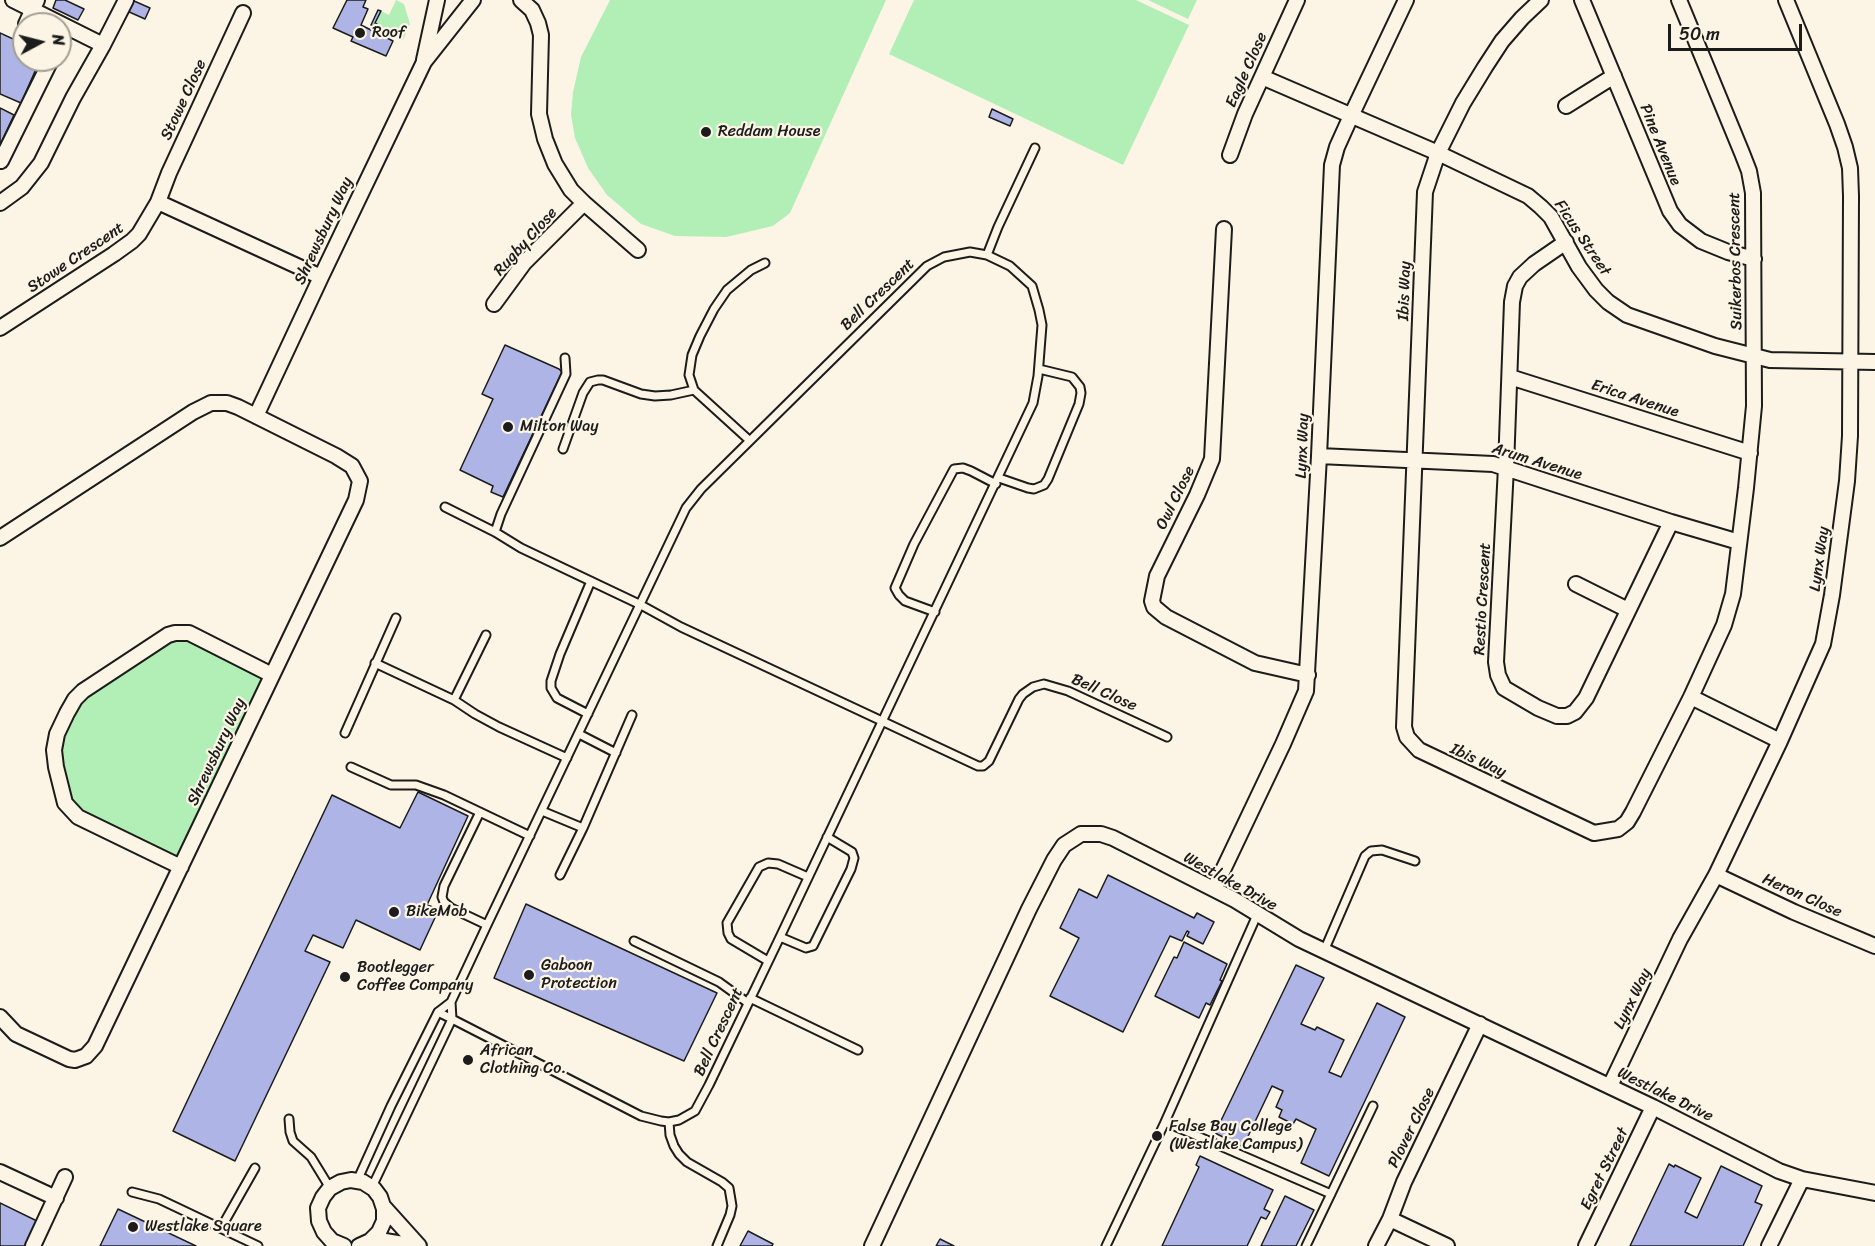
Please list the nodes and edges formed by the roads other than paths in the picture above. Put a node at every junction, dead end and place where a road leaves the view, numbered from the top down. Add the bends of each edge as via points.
1 (13, 0) edge
2 (126, 0) edge
3 (437, 0) edge
4 (473, 0) edge
5 (521, 0) edge
6 (1297, 0) edge
7 (1406, 0) edge
8 (1541, 0) edge
9 (1582, 0) edge
10 (1678, 0) edge
11 (1786, 0) edge
12 (35, 5) edge
13 (243, 13) dead end
14 (103, 45) junction
15 (424, 62) junction
16 (45, 72) edge
17 (1614, 76) junction
18 (1262, 77) junction
19 (1566, 106) dead end
20 (1351, 116) junction
21 (1035, 148) dead end
22 (1438, 153) junction
23 (1230, 155) dead end
24 (1, 161) edge
25 (158, 201) junction
26 (0, 203) edge
27 (584, 203) junction
28 (1224, 229) dead end
29 (1566, 242) junction
30 (638, 250) dead end
31 (987, 255) junction
32 (1754, 259) junction
33 (765, 263) dead end
34 (321, 277) junction
35 (494, 304) dead end
36 (0, 328) edge
37 (1754, 356) junction
38 (565, 358) dead end
39 (1851, 362) junction
40 (1875, 362) edge
41 (1039, 369) junction
42 (1510, 376) junction
43 (694, 390) junction
44 (256, 416) junction
45 (749, 440) junction
46 (563, 449) dead end
47 (1750, 453) junction
48 (1319, 456) junction
49 (1416, 460) junction
50 (1506, 467) junction
51 (997, 481) junction
52 (445, 507) dead end
53 (1671, 522) junction
54 (495, 532) junction
55 (0, 538) edge
56 (1739, 542) junction
57 (591, 580) junction
58 (1576, 584) dead end
59 (640, 605) junction
60 (1628, 610) junction
61 (935, 612) junction
62 (396, 618) dead end
63 (486, 635) dead end
64 (375, 663) junction
65 (272, 675) junction
66 (1308, 675) junction
67 (1691, 698) junction
68 (454, 700) junction
69 (588, 714) junction
70 (632, 715) dead end
71 (882, 722) junction
72 (345, 733) dead end
73 (579, 734) junction
74 (1167, 737) dead end
75 (1780, 741) junction
76 (616, 753) junction
77 (567, 759) junction
78 (351, 767) dead end
79 (542, 811) junction
80 (480, 812) junction
81 (583, 828) junction
82 (530, 836) junction
83 (827, 837) junction
84 (1415, 861) dead end
85 (181, 867) junction
86 (560, 875) dead end
87 (1716, 875) junction
88 (808, 877) junction
89 (1214, 889) junction
90 (1257, 915) junction
91 (487, 925) junction
92 (780, 937) junction
93 (634, 941) dead end
94 (1875, 946) edge
95 (1324, 951) junction
96 (768, 961) junction
97 (749, 1001) junction
98 (451, 1002) junction
99 (438, 1012) junction
100 (0, 1017) edge
101 (452, 1019) junction
102 (1480, 1024) junction
103 (858, 1050) dead end
104 (1610, 1086) junction
105 (1373, 1106) dead end
106 (1653, 1107) junction
107 (289, 1119) dead end
108 (669, 1122) junction
109 (1165, 1122) junction
110 (255, 1168) dead end
111 (0, 1172) edge
112 (65, 1177) dead end
113 (1802, 1179) junction
114 (357, 1181) junction
115 (372, 1187) junction
116 (330, 1188) junction
117 (132, 1192) dead end
118 (1875, 1192) edge
119 (1331, 1194) junction
120 (56, 1198) junction
121 (383, 1206) junction
122 (1390, 1219) junction
123 (221, 1228) junction
124 (373, 1239) junction
125 (328, 1243) edge
126 (33, 1246) edge
127 (258, 1246) edge
128 (344, 1246) edge
129 (359, 1246) edge
130 (417, 1246) edge
131 (717, 1246) edge
132 (872, 1246) edge
133 (1106, 1246) edge
134 (1306, 1246) edge
135 (1376, 1246) edge
136 (1447, 1246) edge
137 (1586, 1246) edge
138 (1769, 1246) edge

1 - 12 street
2 - 14 street
3 - 15 street
4 - 15 street
5 - 27 street via 536,16 541,35 539,103 545,140 571,190
6 - 18 street, Eagle Close
7 - 20 street, Lynx Way
8 - 22 street via 1502,41
9 - 17 street, Pine Avenue
10 - 32 street, Suikerbos Crescent via 1749,171
11 - 39 street, Lynx Way via 1837,124 1850,168
12 - 14 street
13 - 25 street, Stowe Close
14 - 26 street via 41,163 22,187
15 - 34 street, Shrewsbury Way
16 - 24 street
17 - 19 street
17 - 32 street, Pine Avenue via 1662,195 1680,225 1701,242
18 - 20 street, Ficus Street
18 - 23 street, Eagle Close
20 - 22 street, Ficus Street
20 - 48 street, Lynx Way via 1337,147 1331,175
21 - 31 lane
22 - 29 street, Ficus Street via 1528,196 1551,218
22 - 49 street, Ibis Way via 1425,192
25 - 34 street
25 - 36 street, Stowe Crescent via 132,242
27 - 30 street
27 - 35 street, Rugby Close via 524,263
28 - 66 street, Owl Close via 1212,459 1157,576 1152,601 1154,608 1166,617 1255,663
29 - 37 street, Ficus Street via 1596,290 1627,315
29 - 42 street, Restio Crescent via 1527,270 1515,286
31 - 41 lane, Bell Crescent via 1010,266 1032,286 1042,325
31 - 45 lane, Bell Crescent via 952,254 927,266
32 - 37 street, Suikerbos Crescent
33 - 43 lane via 740,278 714,309 692,355 689,375
34 - 44 street, Shrewsbury Way
37 - 39 street, Ficus Street via 1770,360
37 - 47 street, Ibis Way
38 - 54 lane via 566,374
39 - 40 street, Ficus Street
39 - 75 street, Lynx Way via 1847,482 1827,625 1823,644
41 - 51 lane, Bell Crescent via 1033,403
41 - 51 lane via 1072,376 1077,381 1081,393 1071,425 1044,485 1028,489
42 - 47 street, Erica Avenue
42 - 50 street, Restio Crescent
43 - 45 lane
43 - 46 lane via 655,396 603,380 590,382
44 - 55 street, Shrewsbury Way via 227,403 203,406
44 - 65 street, Shrewsbury Way via 347,462 360,481 356,500
45 - 59 lane, Bell Crescent via 686,508
47 - 56 street, Ibis Way
48 - 49 street, Arum Avenue
48 - 66 street, Lynx Way
49 - 50 street, Arum Avenue
49 - 67 street, Ibis Way via 1404,714 1407,737 1414,746 1439,762 1585,830 1602,833 1627,822
50 - 53 street, Arum Avenue
50 - 60 street, Restio Crescent via 1496,662 1504,688 1557,716 1575,712 1586,698
51 - 61 lane, Bell Crescent
51 - 61 lane via 954,469 914,544 895,588 905,601
52 - 54 lane
53 - 56 street, Arum Avenue
53 - 60 street, Restio Crescent
54 - 57 lane
56 - 67 street, Ibis Way via 1730,607
57 - 59 lane
57 - 69 lane via 553,672 551,688 557,698
58 - 60 street
59 - 69 lane, Bell Crescent
59 - 71 lane
61 - 71 lane, Bell Crescent
62 - 64 lane
63 - 68 lane
64 - 68 lane
64 - 72 lane
65 - 85 street, Shrewsbury Way
65 - 85 street via 189,633 175,633 83,691 66,713 54,750 65,803 78,817
66 - 89 street, Lynx Way via 1300,707
67 - 75 street
68 - 77 lane via 499,727
69 - 73 lane, Bell Crescent
70 - 76 lane
71 - 74 lane, Bell Close via 978,766 987,764 1019,699 1028,690 1050,684
71 - 83 lane, Bell Crescent
73 - 76 lane
73 - 77 lane, Bell Crescent
75 - 87 street, Lynx Way
76 - 81 lane
77 - 79 lane, Bell Crescent
78 - 80 lane via 391,785 425,788
79 - 81 lane
79 - 82 lane, Bell Crescent
80 - 82 lane
80 - 91 lane via 442,897 451,908
81 - 86 lane
82 - 91 lane, Bell Crescent
83 - 88 lane, Bell Crescent
83 - 92 lane via 852,852 851,869 813,946 806,948
84 - 95 lane via 1382,850 1365,856
85 - 100 street, Shrewsbury Way via 95,1046 86,1056 75,1060 60,1056 16,1034
87 - 94 street, Heron Close
87 - 104 street, Lynx Way via 1680,939
88 - 92 lane, Bell Crescent
88 - 96 lane via 778,864 759,867 727,923 731,939
89 - 90 street, Westlake Drive
89 - 132 street, Westlake Drive via 1101,834 1081,834 1064,845 1029,909
90 - 95 street, Westlake Drive
90 - 109 lane
91 - 98 lane, Bell Crescent
92 - 96 lane, Bell Crescent
93 - 97 lane
95 - 102 street, Westlake Drive
96 - 97 lane, Bell Crescent
97 - 103 lane
97 - 108 lane, Bell Crescent via 695,1110
98 - 99 lane, Bell Crescent
98 - 101 lane, Bell Crescent
99 - 101 lane
99 - 114 lane, Bell Crescent
101 - 108 lane via 641,1116
101 - 115 lane, Bell Crescent
102 - 104 street, Westlake Drive
102 - 122 street, Plover Close
104 - 106 street, Westlake Drive
105 - 119 lane
106 - 113 street, Westlake Drive
106 - 137 street, Egret Street
107 - 116 lane via 292,1141 311,1156
108 - 131 lane via 679,1154 729,1188 732,1206
109 - 119 lane
109 - 133 lane
110 - 123 lane
111 - 120 street
112 - 120 street
113 - 118 street, Westlake Drive
113 - 138 street
114 - 115 street
114 - 116 street via 344,1181
115 - 121 street
116 - 125 street via 321,1199 318,1214
117 - 123 lane via 159,1199
119 - 134 lane
120 - 126 street
121 - 124 street via 383,1224
121 - 130 street
122 - 135 street, Plover Close
122 - 136 street
123 - 127 lane
124 - 129 street
124 - 130 street
125 - 128 street

